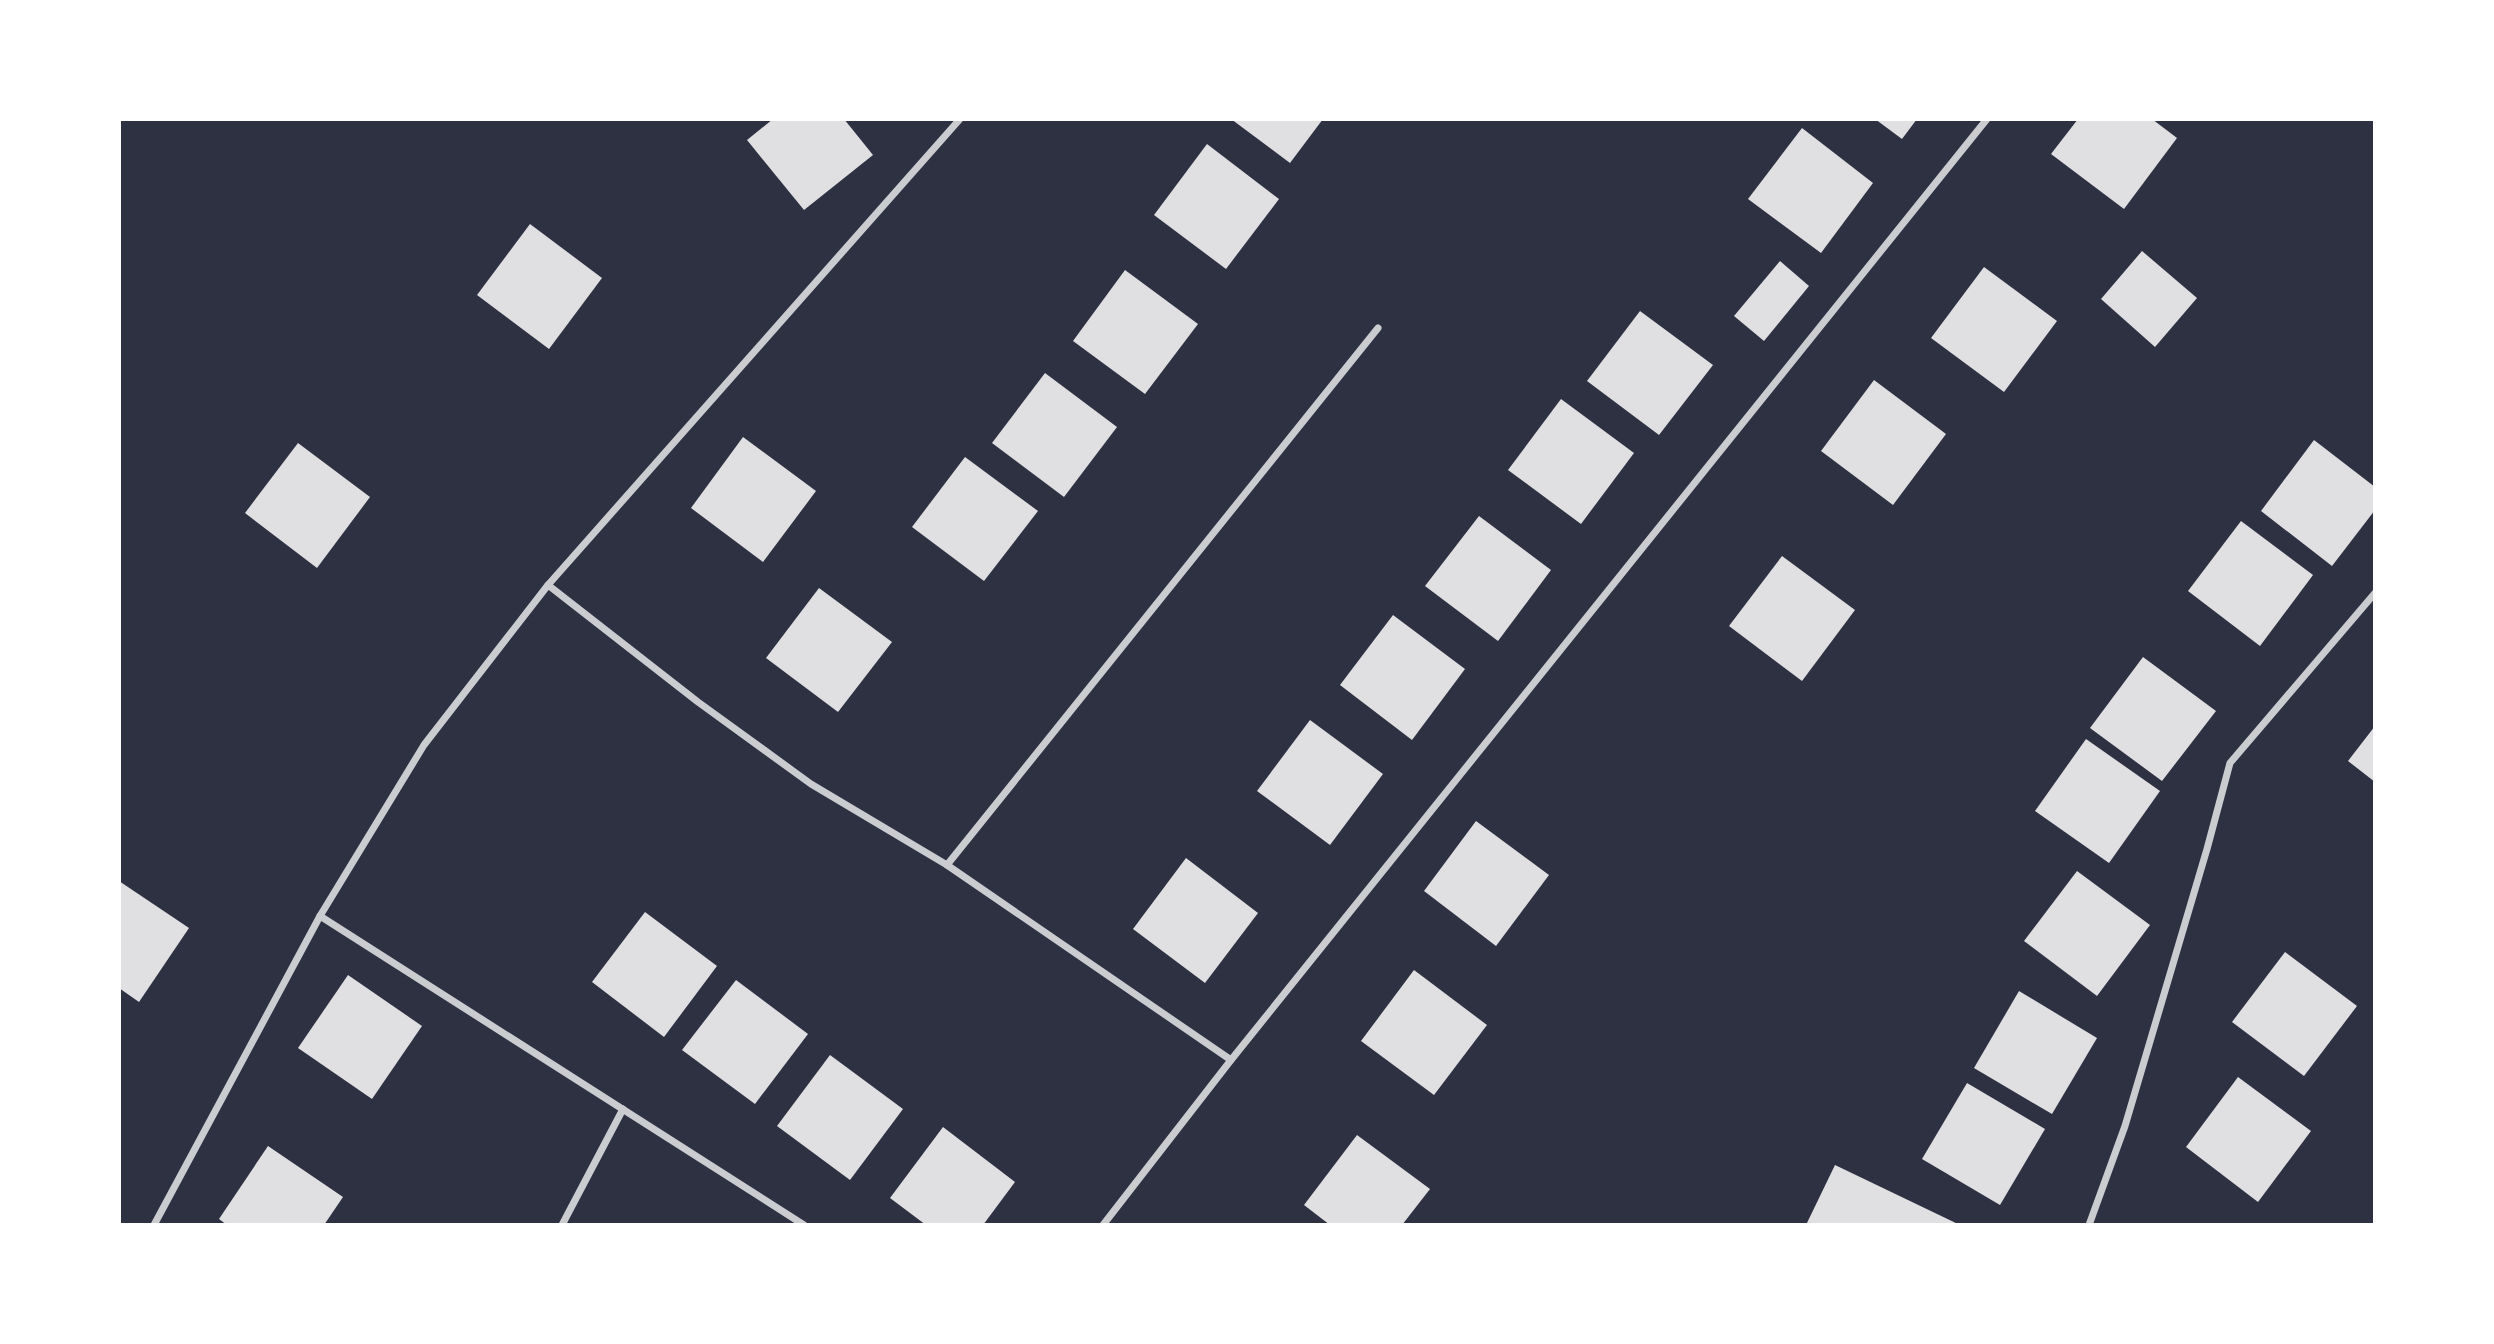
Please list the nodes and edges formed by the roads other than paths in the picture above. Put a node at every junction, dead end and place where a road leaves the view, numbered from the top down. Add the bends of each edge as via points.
1 (960, 119) edge
2 (1987, 119) edge
3 (1377, 328) dead end
4 (548, 584) junction
5 (2375, 593) edge
6 (947, 865) junction
7 (320, 916) junction
8 (1231, 1060) junction
9 (623, 1109) junction
10 (154, 1225) edge
11 (562, 1225) edge
12 (804, 1225) edge
13 (1103, 1225) edge
14 (2089, 1225) edge

1 - 4 street
2 - 8 street
3 - 6 street
4 - 6 street via 811,784
4 - 7 street via 424,746
5 - 14 street via 2230,764 2125,1126
6 - 8 street
7 - 9 street
7 - 10 street
8 - 13 street
9 - 11 street
9 - 12 street

